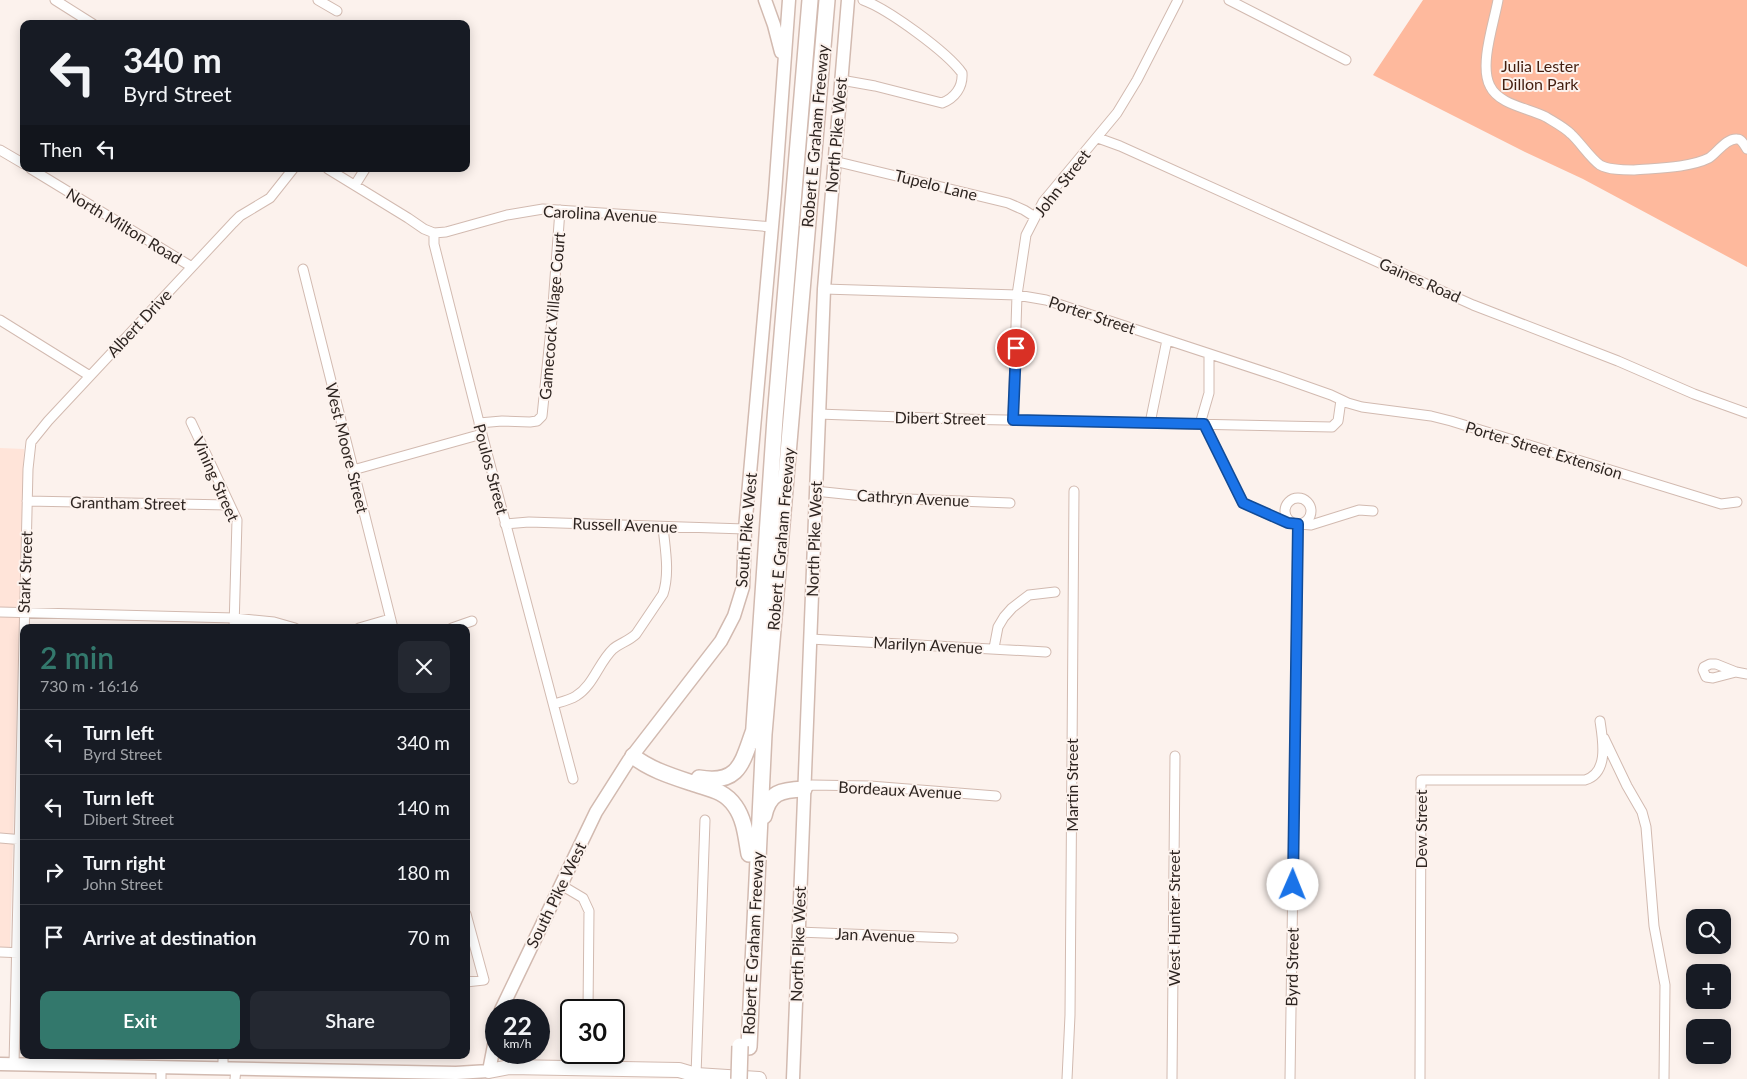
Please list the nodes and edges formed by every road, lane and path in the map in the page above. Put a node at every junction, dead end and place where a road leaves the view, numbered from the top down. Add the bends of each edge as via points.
1 (55, 0) edge
2 (318, 0) edge
3 (765, 0) edge
4 (790, 0) edge
5 (810, 0) edge
6 (827, 0) edge
7 (848, 0) edge
8 (863, 0) edge
9 (1178, 0) edge
10 (1229, 0) edge
11 (1498, 0) edge
12 (337, 11) dead end
13 (87, 20) edge
14 (1346, 60) dead end
15 (784, 75) junction
16 (841, 80) junction
17 (1098, 138) junction
18 (1747, 149) edge
19 (0, 150) edge
20 (834, 161) junction
21 (20, 162) edge
22 (36, 172) edge
23 (291, 172) edge
24 (333, 172) edge
25 (363, 172) edge
26 (355, 185) junction
27 (560, 210) junction
28 (1034, 217) junction
29 (772, 227) junction
30 (434, 233) junction
31 (192, 267) junction
32 (303, 269) dead end
33 (824, 289) junction
34 (1017, 295) junction
35 (0, 320) edge
36 (1166, 340) junction
37 (1209, 354) junction
38 (90, 376) junction
39 (1345, 402) junction
40 (1747, 413) edge
41 (818, 414) junction
42 (1013, 420) junction
43 (191, 422) dead end
44 (1150, 422) junction
45 (479, 423) junction
46 (1202, 424) junction
47 (482, 434) junction
48 (353, 470) junction
49 (816, 491) junction
50 (1074, 491) dead end
51 (28, 500) junction
52 (1737, 502) dead end
53 (1010, 503) dead end
54 (229, 505) junction
55 (1373, 511) dead end
56 (506, 524) junction
57 (1298, 524) junction
58 (663, 527) junction
59 (745, 529) junction
60 (1055, 592) dead end
61 (0, 612) edge
62 (24, 612) junction
63 (472, 621) dead end
64 (234, 623) edge
65 (391, 623) edge
66 (24, 624) edge
67 (281, 624) edge
68 (463, 624) edge
69 (810, 639) junction
70 (994, 648) junction
71 (1046, 652) dead end
72 (1736, 672) dead end
73 (1747, 674) edge
74 (554, 704) junction
75 (1600, 721) dead end
76 (759, 732) junction
77 (1602, 732) junction
78 (632, 756) junction
79 (1175, 756) dead end
80 (668, 774) junction
81 (573, 779) dead end
82 (804, 788) junction
83 (788, 790) junction
84 (996, 796) dead end
85 (705, 820) dead end
86 (0, 838) edge
87 (20, 839) edge
88 (753, 852) junction
89 (561, 885) junction
90 (470, 929) edge
91 (798, 932) junction
92 (953, 938) dead end
93 (0, 952) edge
94 (20, 953) edge
95 (470, 982) edge
96 (506, 999) edge
97 (588, 999) edge
98 (744, 1046) junction
99 (225, 1059) edge
100 (0, 1064) edge
101 (14, 1064) junction
102 (586, 1064) edge
103 (586, 1068) junction
104 (231, 1072) edge
105 (161, 1073) edge
106 (329, 1075) edge
107 (488, 1076) edge
108 (692, 1078) edge
109 (504, 1079) edge
110 (739, 1079) edge
111 (747, 1079) edge
112 (758, 1079) edge
113 (793, 1079) edge
114 (1067, 1079) edge
115 (1172, 1079) edge
116 (1290, 1079) edge
117 (1420, 1079) edge
118 (1664, 1079) edge

1 - 13 street
2 - 12 street
3 - 15 main road via 778,39
4 - 15 main road
5 - 76 highway, Robert E Graham Freeway via 772,457
6 - 76 highway, Robert E Graham Freeway
7 - 16 main road, North Pike West
8 - 16 street via 883,10 956,65 962,74 961,85 953,97 942,103
9 - 17 street, John Street via 1136,80
10 - 14 street
11 - 18 street via 1487,58 1489,85 1495,94 1544,116 1570,133 1600,164 1616,170 1674,166 1709,157 1733,139 1741,140
15 - 29 main road, South Pike West
16 - 20 main road, North Pike West
17 - 28 street, John Street via 1053,188
17 - 40 street, Gaines Road via 1473,304
19 - 21 street
20 - 28 street, Tupelo Lane via 1008,203
20 - 33 main road, North Pike West
22 - 31 street, North Milton Road
23 - 31 street, Albert Drive via 270,198 240,216
24 - 26 street
25 - 26 street
26 - 30 street
27 - 29 street, Carolina Avenue
27 - 30 street, Carolina Avenue via 528,210
27 - 45 street, Gamecock Village Court via 542,416 530,422 502,420
28 - 34 street, John Street via 1026,235
29 - 59 main road, South Pike West
30 - 45 street, Poulos Street via 434,244
31 - 38 street, Albert Drive
32 - 48 street, West Moore Street
33 - 34 street, Porter Street
33 - 41 main road, North Pike West
34 - 36 street, Porter Street via 1046,300
34 - 42 street, John Street
35 - 38 street
36 - 37 street, Porter Street
36 - 44 street
37 - 39 street, Porter Street
37 - 46 street via 1209,393
38 - 51 street, Albert Drive via 31,442
39 - 46 street, Dibert Street via 1338,421 1332,427
39 - 52 street, Porter Street Extension via 1445,419 1721,504
41 - 42 street, Dibert Street
41 - 49 main road, North Pike West
42 - 44 street, Dibert Street
43 - 54 street, Vining Street
44 - 46 street, Dibert Street
45 - 47 street, Poulos Street
46 - 57 street via 1243,503 1288,523
47 - 48 street
47 - 56 street, Poulos Street
48 - 65 street, West Moore Street
49 - 53 street, Cathryn Avenue via 882,498
49 - 69 main road, North Pike West
50 - 114 street, Martin Street
51 - 54 street, Grantham Street
51 - 62 street, Stark Street
54 - 64 street, Vining Street via 238,528
55 - 57 street via 1359,510 1312,525
56 - 58 street, Russell Avenue
56 - 74 street, Poulos Street
57 - 116 street, Byrd Street
58 - 59 street, Russell Avenue
58 - 74 street via 666,575 663,594 636,634 611,650 585,689 571,699
59 - 78 main road, South Pike West via 742,587 734,616 721,641
60 - 70 street via 1029,596 1012,608 998,627
61 - 62 street
62 - 64 street
62 - 66 street, Stark Street
63 - 68 street
64 - 67 street
69 - 70 street, Marilyn Avenue
69 - 82 main road, North Pike West
70 - 71 street, Marilyn Avenue
72 - 73 street
74 - 81 street, Poulos Street
75 - 77 street, Dew Street
76 - 80 highway via 736,772 718,780
76 - 83 highway via 768,772
76 - 88 highway, Robert E Graham Freeway
77 - 117 street, Dew Street via 1600,769 1585,780 1421,780
77 - 118 street via 1646,827 1654,926 1666,992
78 - 80 highway via 646,766
78 - 89 main road, South Pike West via 596,812
79 - 115 street, West Hunter Street
80 - 88 highway via 720,791 729,798 742,820
82 - 83 highway
82 - 84 street, Bordeaux Avenue via 812,785 870,786
82 - 91 main road, North Pike West
83 - 88 highway via 769,800
85 - 108 street
86 - 87 street
88 - 98 highway, Robert E Graham Freeway
89 - 96 main road, South Pike West
89 - 97 street via 583,898 590,911
90 - 95 street via 484,980
91 - 92 street, Jan Avenue
91 - 113 main road, North Pike West
93 - 94 street
94 - 101 street, Stark Street
98 - 110 highway, Robert E Graham Freeway, bridge
98 - 111 highway, Robert E Graham Freeway
99 - 104 street
100 - 101 main road
101 - 105 main road
102 - 103 street
103 - 107 main road via 509,1067
103 - 108 main road via 679,1070
104 - 105 main road
104 - 106 main road
106 - 107 main road via 456,1073
107 - 109 main road
108 - 112 main road

